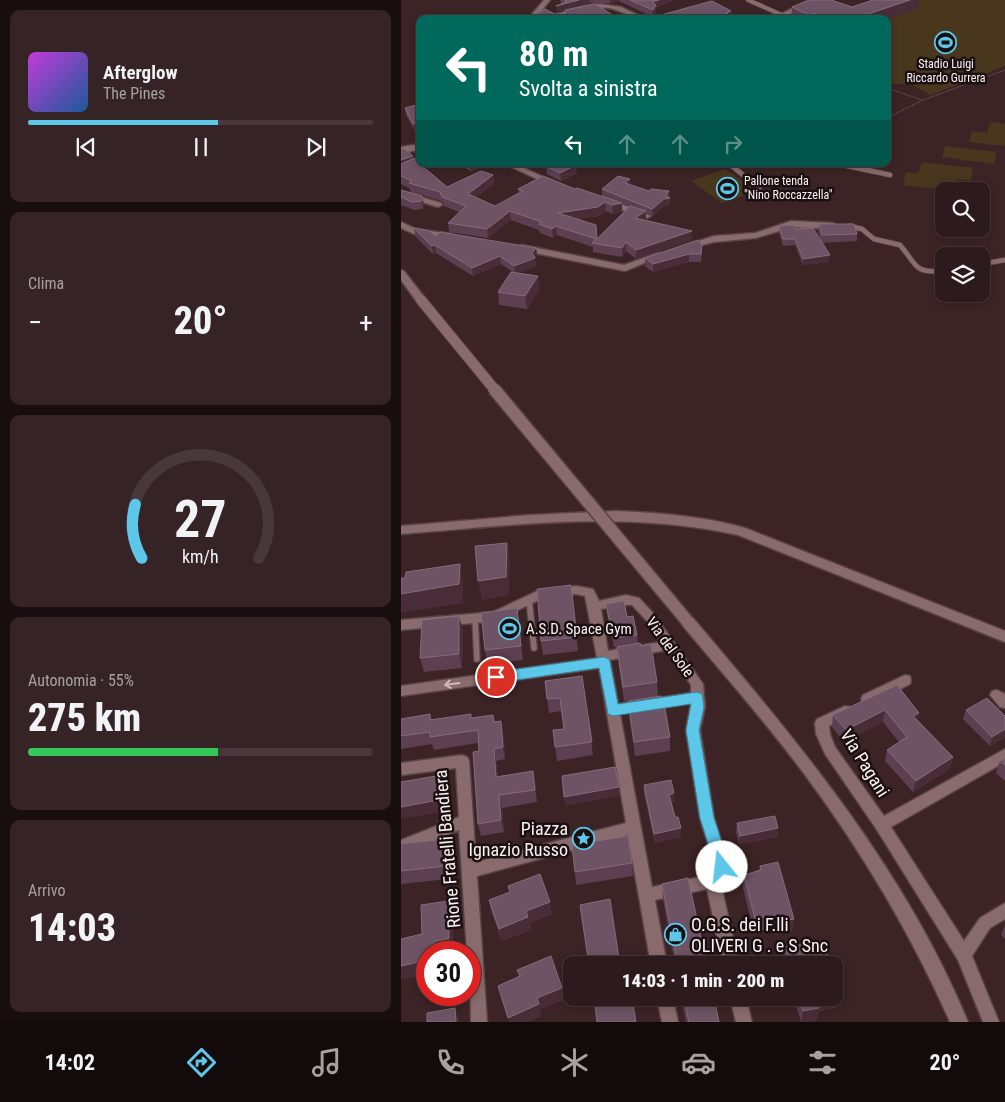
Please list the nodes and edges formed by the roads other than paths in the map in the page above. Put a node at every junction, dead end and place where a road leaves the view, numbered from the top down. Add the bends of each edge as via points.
1 (547, 0) edge
2 (748, 0) edge
3 (815, 0) edge
4 (539, 8) junction
5 (534, 15) edge
6 (555, 15) edge
7 (565, 15) edge
8 (636, 15) edge
9 (783, 15) joint
10 (416, 148) edge
11 (401, 150) edge
12 (516, 167) edge
13 (733, 167) edge
14 (851, 167) edge
15 (890, 175) dead end
16 (565, 187) edge
17 (759, 188) dead end
18 (401, 193) edge
19 (601, 200) edge
20 (437, 205) dead end
21 (647, 216) edge
22 (401, 225) edge
23 (849, 226) joint
24 (460, 238) edge
25 (516, 247) edge
26 (1005, 260) edge
27 (990, 262) edge
28 (935, 271) edge
29 (401, 273) edge
30 (401, 530) edge
31 (529, 599) junction
32 (594, 602) junction
33 (475, 618) junction
34 (401, 625) edge
35 (1005, 637) edge
36 (670, 645) junction
37 (534, 648) dead end
38 (477, 659) dead end
39 (608, 659) junction
40 (905, 680) dead end
41 (401, 691) edge
42 (697, 698) junction
43 (613, 710) junction
44 (1005, 754) edge
45 (402, 769) dead end
46 (465, 821) junction
47 (882, 825) junction
48 (634, 827) junction
49 (401, 847) edge
50 (469, 871) junction
51 (713, 880) junction
52 (647, 895) junction
53 (1005, 910) edge
54 (964, 955) junction
55 (657, 956) edge
56 (729, 956) edge
57 (667, 1006) edge
58 (741, 1006) edge
59 (479, 1022) edge
60 (670, 1022) edge
61 (744, 1022) edge
62 (959, 1022) edge
63 (991, 1022) edge

1 - 4 street
2 - 9 lane
3 - 9 main road
4 - 5 street
4 - 6 street
7 - 8 street via 604,3 615,4
10 - 11 main road
12 - 16 street
13 - 17 lane
14 - 15 lane
18 - 20 street
19 - 21 street
22 - 24 street via 414,231
23 - 25 street via 791,224 755,235 714,239 625,268
23 - 28 lane via 874,239 900,245 918,269
26 - 27 lane
29 - 62 main road, bridge via 812,773 861,842 910,922
30 - 35 main road via 563,518 656,517 708,523 741,532
31 - 32 street via 576,590 589,592
31 - 33 street via 495,616
31 - 37 lane
32 - 36 street, Via del Sole via 635,601
32 - 39 street
33 - 34 street
33 - 38 lane
36 - 39 street
36 - 42 street, Via del Sole via 697,684
39 -> 41 street
39 - 43 street
40 - 47 street, Via Pagani via 822,723 830,750
42 - 43 street
42 - 51 street, Via del Sole via 693,730 707,818 722,867 718,878
43 - 48 street
44 - 47 street
45 - 46 street, Rione Fratelli Bandiera via 462,761
46 - 49 street
46 - 50 street, Rione Fratelli Bandiera
47 - 54 street, Via Pagani
48 - 50 street
48 - 52 street
50 - 59 street, Rione Fratelli Bandiera
51 - 52 street
51 - 56 street, Via del Sole
52 - 55 street
53 - 54 street via 985,923
54 - 63 street, Via Pagani
57 - 60 street
58 - 61 street

